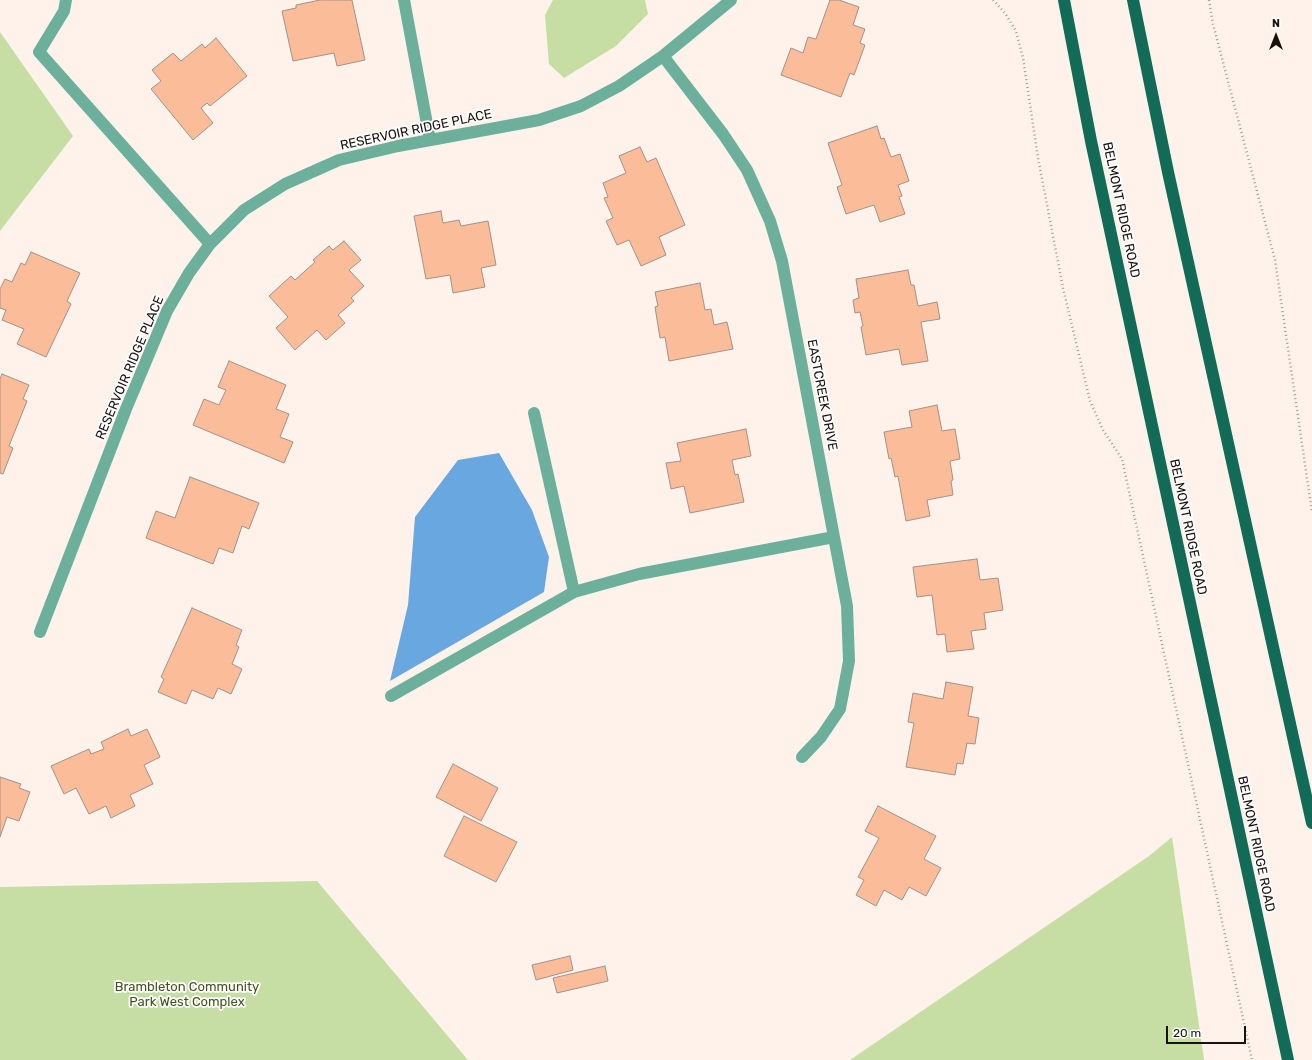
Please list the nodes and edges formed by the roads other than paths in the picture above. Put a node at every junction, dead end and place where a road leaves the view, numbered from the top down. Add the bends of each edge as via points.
1 (66, 0) edge
2 (404, 0) edge
3 (731, 0) edge
4 (1064, 0) edge
5 (1133, 0) edge
6 (663, 56) junction
7 (430, 140) junction
8 (210, 244) junction
9 (534, 413) dead end
10 (834, 537) junction
11 (574, 592) junction
12 (40, 632) dead end
13 (391, 696) dead end
14 (802, 757) dead end
15 (1312, 823) edge
16 (1288, 1060) edge

1 - 8 street via 64,11 39,52
2 - 7 street
3 - 6 street, RESERVOIR RIDGE PLACE
4 - 16 main road, BELMONT RIDGE ROAD via 1091,142
5 - 15 main road
6 - 7 street, RESERVOIR RIDGE PLACE via 620,86 581,106 539,120
6 - 10 street, EASTCREEK DRIVE via 723,134 747,170 770,221 782,262
7 - 8 street, RESERVOIR RIDGE PLACE via 339,160 285,184 244,210
8 - 12 street, RESERVOIR RIDGE PLACE via 189,273 167,311 126,409
9 - 11 street
10 - 11 street via 639,574
10 - 14 street, EASTCREEK DRIVE via 847,606 849,661 840,709 821,737
11 - 13 street

